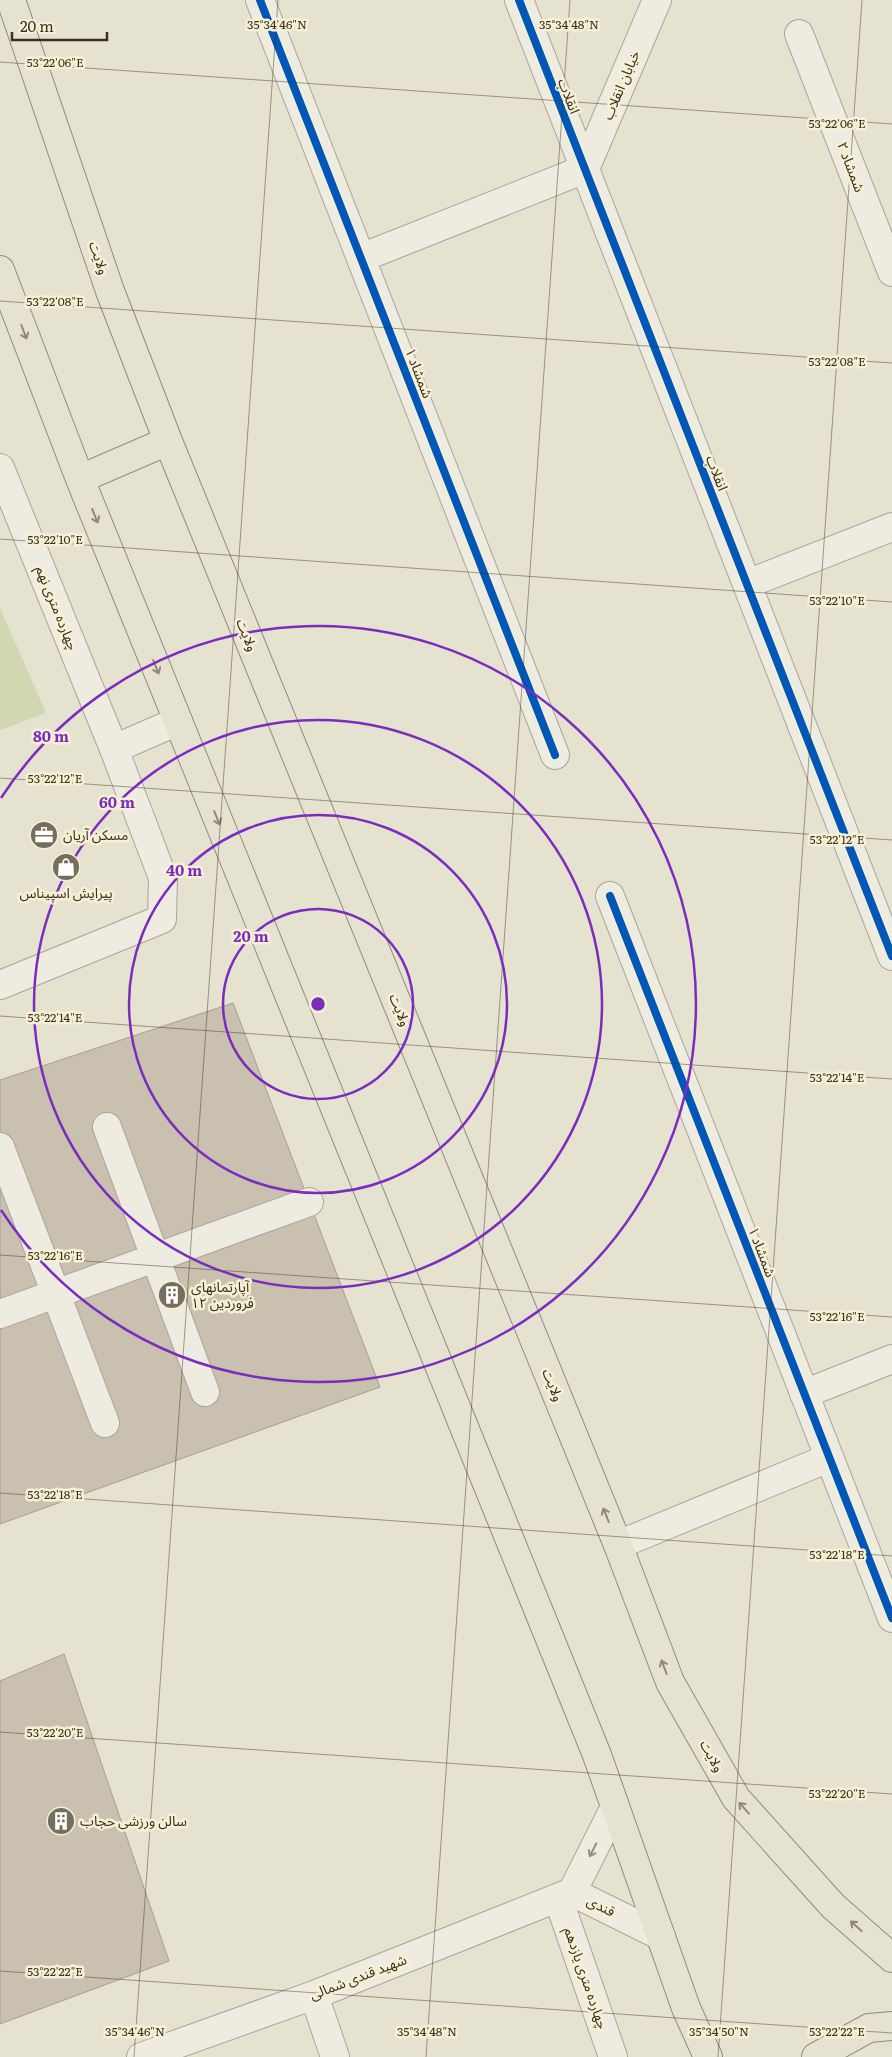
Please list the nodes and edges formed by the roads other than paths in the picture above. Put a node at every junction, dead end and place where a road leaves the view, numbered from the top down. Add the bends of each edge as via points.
1 (12, 0) edge
2 (260, 0) edge
3 (518, 0) edge
4 (657, 0) edge
5 (799, 34) dead end
6 (585, 169) junction
7 (361, 258) junction
8 (0, 270) edge
9 (892, 272) edge
10 (168, 441) junction
11 (0, 468) edge
12 (80, 479) junction
13 (892, 527) edge
14 (747, 584) junction
15 (178, 721) junction
16 (114, 749) junction
17 (555, 755) dead end
18 (610, 896) dead end
19 (892, 956) edge
20 (0, 985) edge
21 (107, 1128) dead end
22 (0, 1147) edge
23 (309, 1202) dead end
24 (155, 1258) junction
25 (56, 1294) junction
26 (0, 1314) edge
27 (892, 1359) edge
28 (205, 1392) dead end
29 (804, 1394) junction
30 (105, 1423) dead end
31 (829, 1458) junction
32 (618, 1545) junction
33 (892, 1618) edge
34 (615, 1807) junction
35 (565, 1895) junction
36 (661, 1936) junction
37 (892, 1958) edge
38 (314, 1995) junction
39 (892, 2026) edge
40 (140, 2057) edge
41 (335, 2057) edge
42 (613, 2057) edge
43 (708, 2057) edge
44 (816, 2057) edge

1 - 10 main road, ولایت via 110,291
2 - 7 street, شمشاد ۱
3 - 6 street, انقلاب
4 - 6 street, خیابان انقلاب
5 - 9 street, شمشاد ۲
6 - 7 street
6 - 14 street, انقلاب
7 - 17 street, شمشاد ۱
8 -> 12 main road
10 - 12 main road
32 -> 10 main road, ولایت
11 - 16 street, چهارده متری نهم
12 -> 15 main road
13 - 14 street
14 - 19 street, انقلاب
15 - 16 street
15 -> 34 main road via 597,1755
16 - 20 street, چهارده متری نهم via 163,878 162,919
18 - 29 street, شمشاد ۱
21 - 24 street
22 - 25 street
23 - 24 street
24 - 25 street
24 - 28 street
25 - 26 street
25 - 30 street
27 - 29 street
29 - 31 street, شمشاد ۱
31 - 32 street
31 - 33 street, شمشاد ۱
37 -> 32 main road, ولایت via 833,1906 736,1798 670,1682
34 -> 35 street, قندی
34 - 36 main road
35 - 36 street, قندی
35 - 38 street, شهید قندی شمالی
35 - 42 street, چهارده متری یازدهم
36 - 43 main road via 686,2008
38 - 40 street, شهید قندی شمالی
38 - 41 street
39 - 44 main road via 869,2028

